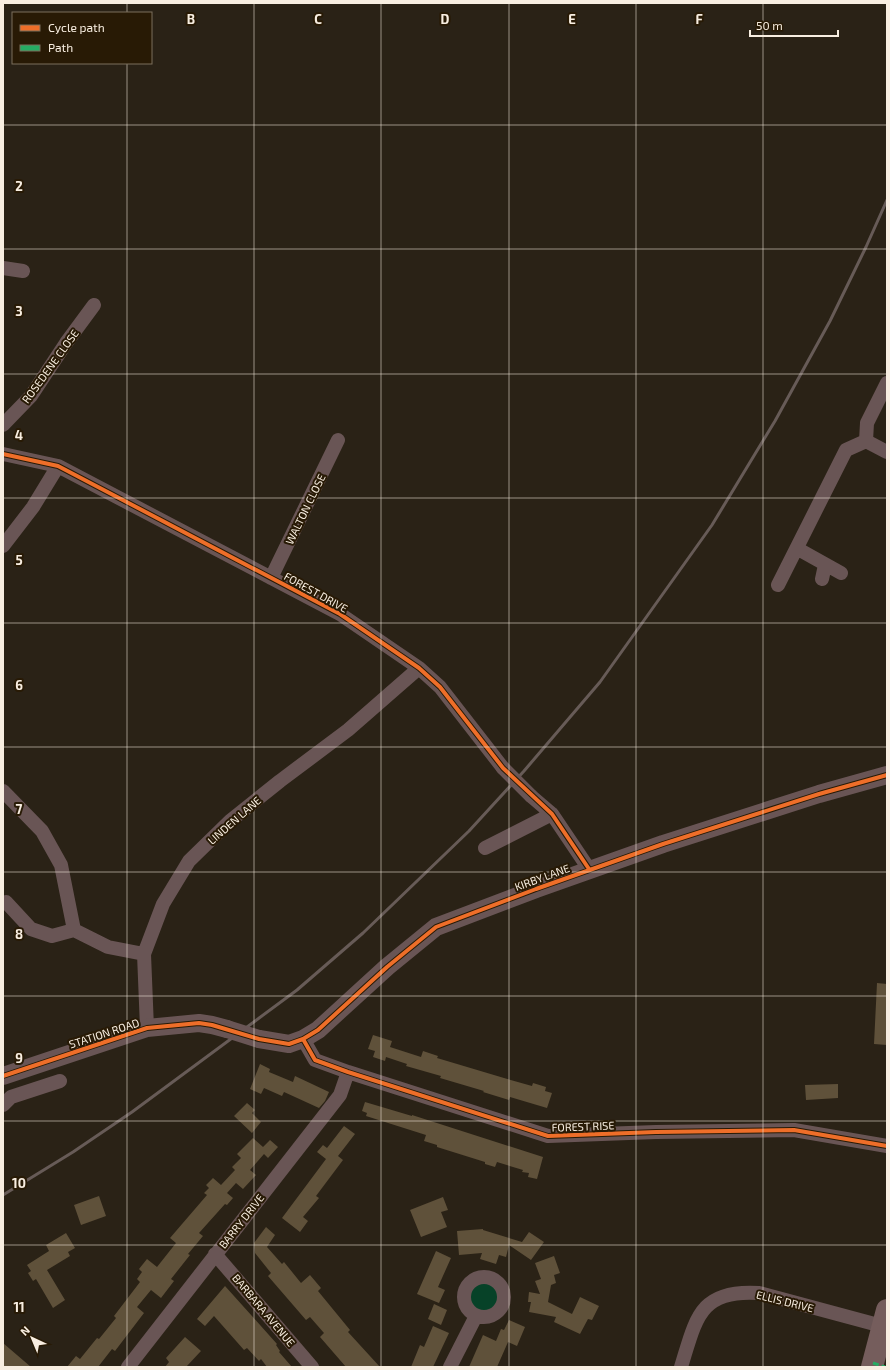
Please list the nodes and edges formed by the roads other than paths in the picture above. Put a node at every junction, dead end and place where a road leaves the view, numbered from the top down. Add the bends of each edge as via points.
1 (3, 268) edge
2 (22, 271) dead end
3 (94, 305) dead end
4 (887, 383) edge
5 (3, 425) edge
6 (338, 440) dead end
7 (866, 441) junction
8 (887, 452) edge
9 (3, 454) edge
10 (58, 466) junction
11 (3, 546) edge
12 (798, 549) junction
13 (841, 573) dead end
14 (271, 578) junction
15 (778, 585) dead end
16 (419, 668) junction
17 (887, 775) edge
18 (3, 791) edge
19 (552, 814) junction
20 (485, 848) dead end
21 (589, 869) junction
22 (6, 902) dead end
23 (74, 930) junction
24 (144, 954) junction
25 (147, 1028) junction
26 (259, 1039) joint
27 (303, 1039) junction
28 (348, 1072) junction
29 (3, 1076) edge
30 (60, 1080) dead end
31 (3, 1105) edge
32 (887, 1146) edge
33 (215, 1254) junction
34 (476, 1316) dead end
35 (885, 1318) edge
36 (128, 1367) edge
37 (312, 1367) edge
38 (450, 1367) edge
39 (681, 1367) edge
40 (872, 1367) edge

1 - 2 street
3 - 5 street, ROSEDENE CLOSE via 31,396
4 - 7 street via 867,423
6 - 14 street, WALTON CLOSE
7 - 8 street
7 - 12 street via 846,450
9 - 10 street, FOREST DRIVE
10 - 11 street via 33,507
10 - 14 street, FOREST DRIVE
12 - 13 street via 823,572
12 - 15 street
14 - 16 street, FOREST DRIVE via 340,614
16 - 19 street, FOREST DRIVE, bridge via 440,687 503,768
16 - 24 street, LINDEN LANE via 348,730 230,821 189,861 163,904
17 - 21 street, KIRBY LANE via 804,799
18 - 23 street via 42,831 61,865
19 - 20 street
19 - 21 street, FOREST DRIVE
21 - 27 street, KIRBY LANE via 436,927 387,967 318,1030
22 - 23 street via 31,929 52,936
23 - 24 street via 108,947
24 - 25 street, LINDEN LANE
25 - 26 street, STATION ROAD, bridge via 199,1023
25 - 29 street, STATION ROAD
26 - 27 street, KIRBY LANE via 288,1044
27 - 28 street, FOREST RISE via 315,1060
28 - 32 street, FOREST RISE via 548,1136 794,1130
28 - 33 street, BARRY DRIVE via 340,1094
30 - 31 street via 11,1097
33 - 36 street, BARRY DRIVE
33 - 37 street, BARBARA AVENUE
34 - 38 street
35 - 39 street, ELLIS DRIVE via 759,1293 724,1295 708,1305 696,1321
35 - 40 main road

